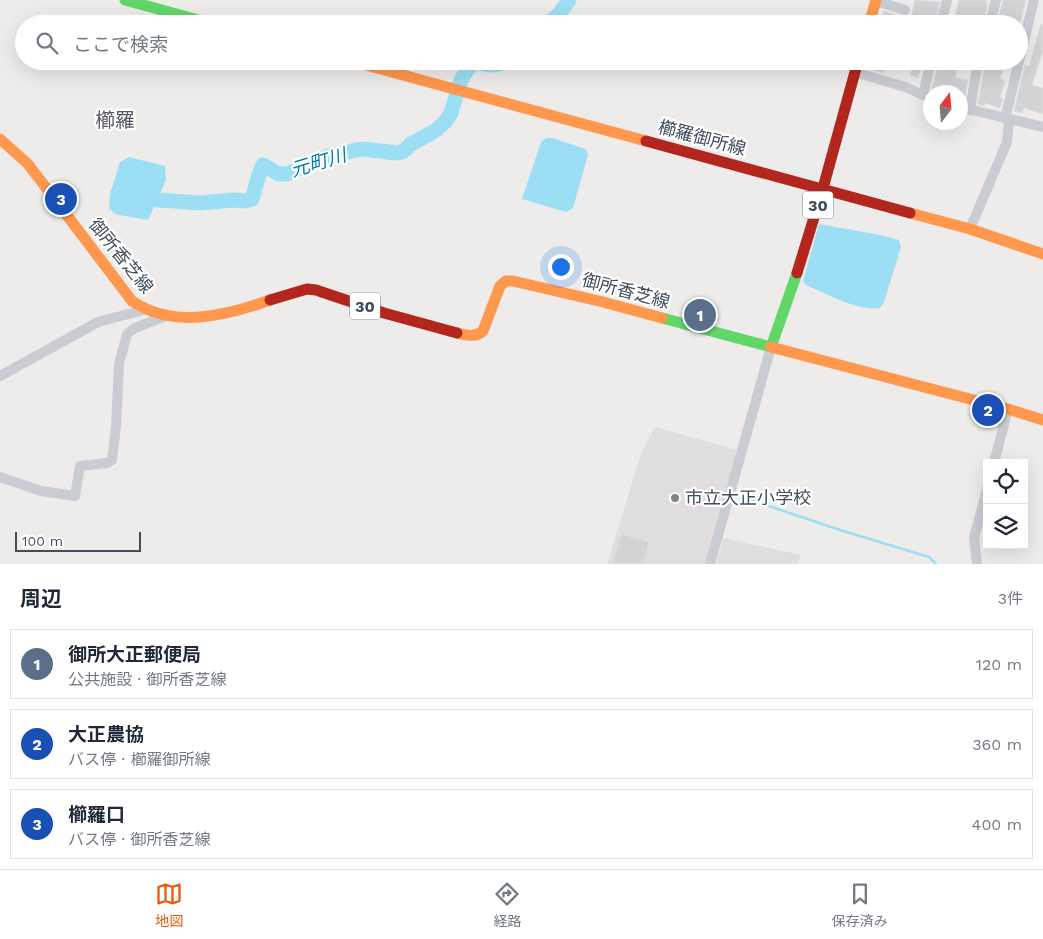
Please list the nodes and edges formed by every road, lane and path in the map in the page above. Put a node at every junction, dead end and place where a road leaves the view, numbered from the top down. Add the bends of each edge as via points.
1 (125, 0) edge
2 (876, 0) edge
3 (947, 0) edge
4 (996, 0) edge
5 (1037, 5) edge
6 (905, 10) dead end
7 (180, 15) edge
8 (872, 15) edge
9 (943, 15) edge
10 (992, 15) edge
11 (1028, 40) edge
12 (385, 70) edge
13 (856, 70) edge
14 (864, 70) edge
15 (930, 70) edge
16 (976, 70) edge
17 (1020, 70) edge
18 (928, 85) edge
19 (923, 95) edge
20 (968, 101) edge
21 (968, 110) edge
22 (1007, 120) junction
23 (1043, 127) edge
24 (0, 140) edge
25 (823, 188) junction
26 (970, 229) junction
27 (1043, 254) edge
28 (144, 310) junction
29 (164, 316) junction
30 (771, 347) junction
31 (0, 376) edge
32 (1008, 409) junction
33 (1043, 420) edge
34 (995, 459) edge
35 (0, 477) edge
36 (983, 504) edge
37 (710, 564) edge
38 (977, 564) edge

1 - 7 main road
2 - 6 street
2 - 8 main road
3 - 9 street
4 - 10 street
5 - 11 street
12 - 25 main road, 櫛羅御所線
13 - 25 main road, 30
14 - 19 street
15 - 18 street
16 - 20 street
17 - 22 street
21 - 22 street
22 - 23 street
22 - 26 street via 1007,142
24 - 28 main road, 御所香芝線 / 30 via 28,164 132,302
25 - 26 main road, 櫛羅御所線
25 - 30 main road, 30
26 - 27 main road, 櫛羅御所線
28 - 29 main road, 御所香芝線 / 30
28 - 31 street via 98,322
29 - 30 main road, 御所香芝線 / 30 via 204,318 220,315 307,289 469,336 483,331 500,286 513,281
29 - 35 street via 127,334 119,364 112,460 80,466 75,496 41,491
30 - 32 main road
30 - 37 street
32 - 33 main road
32 - 34 street
36 - 38 street via 974,538

